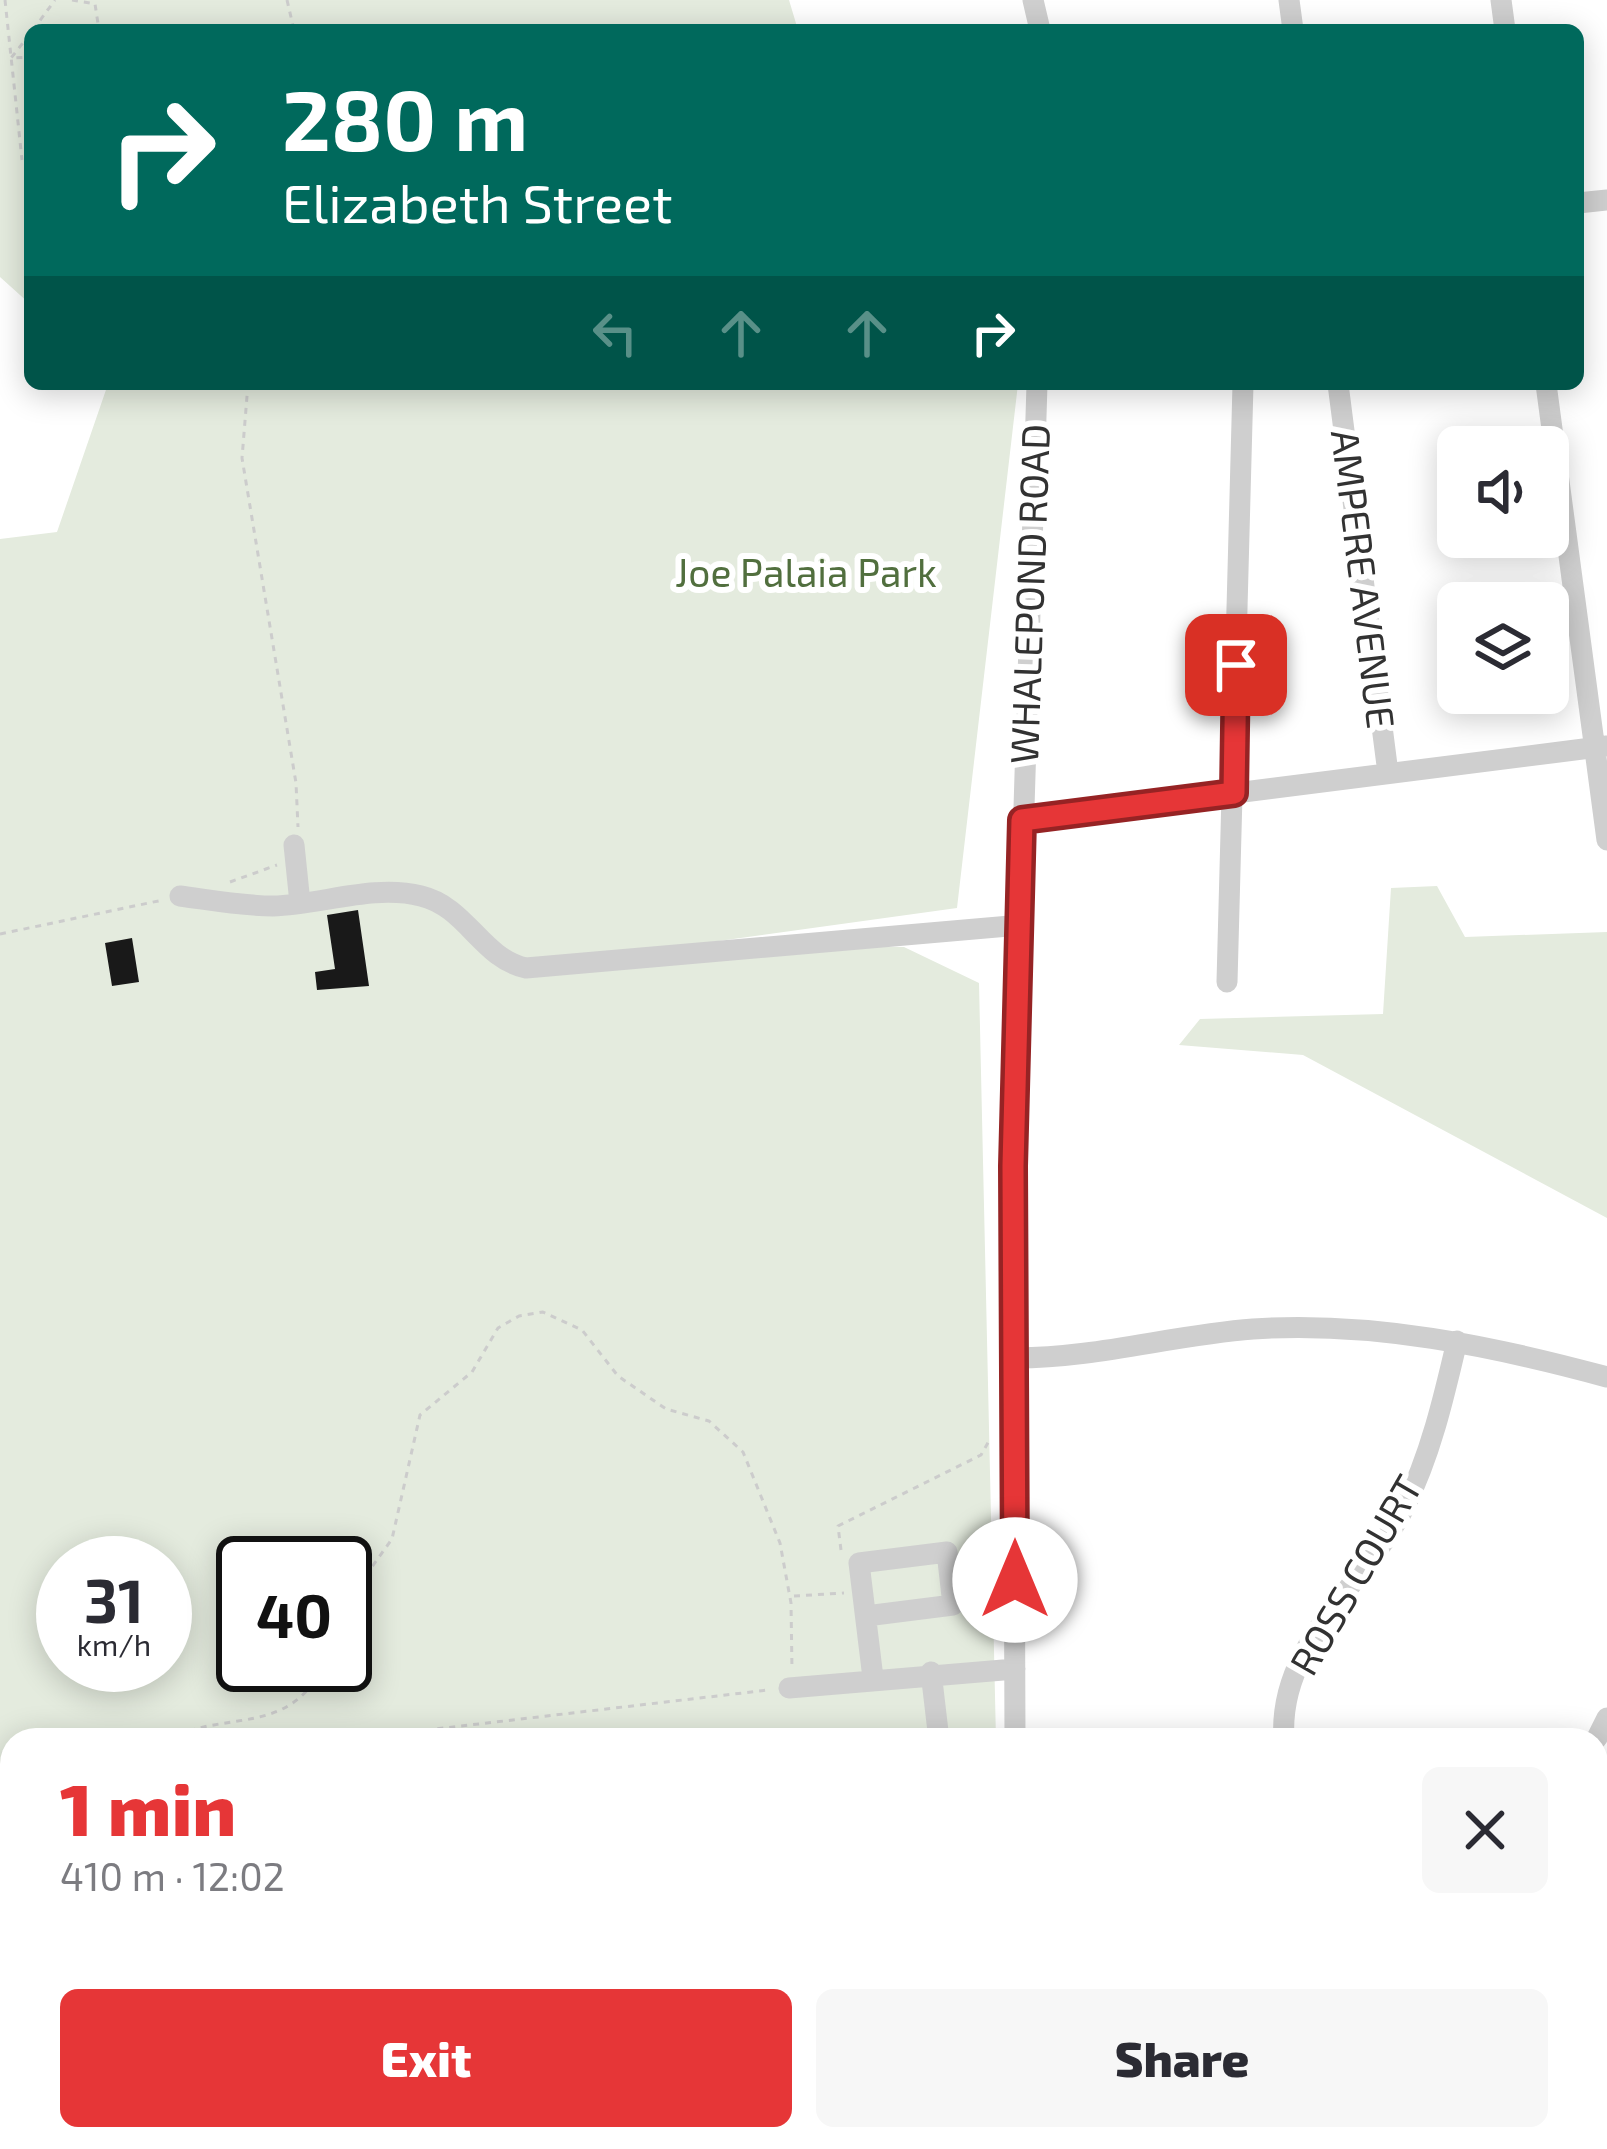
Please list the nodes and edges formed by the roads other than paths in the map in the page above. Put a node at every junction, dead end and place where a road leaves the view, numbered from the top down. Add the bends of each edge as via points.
1 (1037, 390) edge
2 (1243, 390) edge
3 (1339, 390) edge
4 (1547, 390) edge
5 (1601, 747) edge
6 (1388, 773) junction
7 (1234, 793) junction
8 (1022, 820) junction
9 (1607, 840) edge
10 (294, 845) road end
11 (180, 896) road end
12 (300, 902) junction
13 (1020, 925) junction
14 (1227, 982) dead end
15 (1457, 1341) junction
16 (1015, 1358) junction
17 (1607, 1377) edge
18 (866, 1616) junction
19 (1015, 1669) junction
20 (932, 1672) junction
21 (873, 1678) junction
22 (789, 1688) road end
23 (939, 1728) edge
24 (1015, 1728) edge
25 (1286, 1728) edge

1 - 8 street, WHALEPOND ROAD
2 - 7 street
3 - 6 street, AMPERE AVENUE
4 - 5 street
5 - 6 street
5 - 9 street
6 - 7 street
7 - 8 street
7 - 14 street
8 - 13 street, WHALEPOND ROAD
10 - 12 street
11 - 12 street
12 - 13 street via 424,896 460,916 500,959 526,968
13 - 16 street, WHALEPOND ROAD
15 - 16 street via 1256,1329
15 - 17 street
15 - 25 street, ROSS COURT via 1407,1503 1304,1652
16 - 19 street, WHALEPOND ROAD
18 - 18 street via 859,1563 947,1552 952,1605
18 - 21 street
19 - 20 street
19 - 24 street, WHALEPOND ROAD
20 - 21 street
20 - 23 street
21 - 22 street

